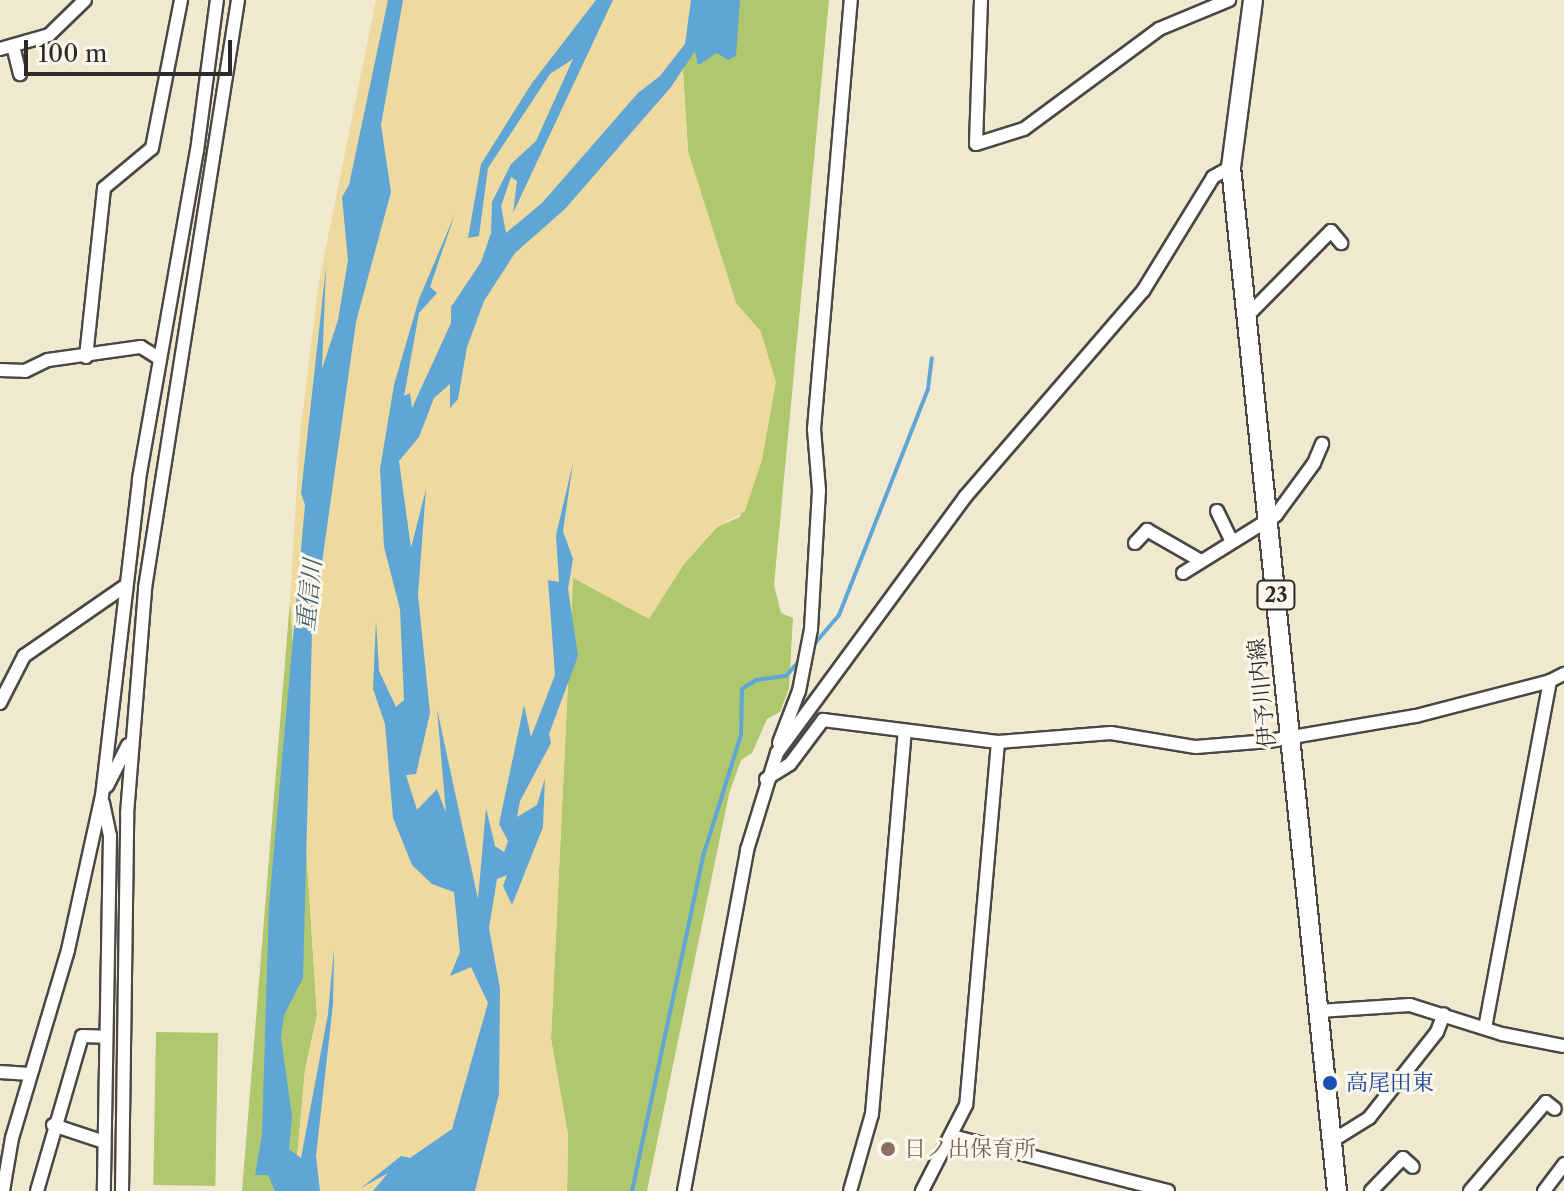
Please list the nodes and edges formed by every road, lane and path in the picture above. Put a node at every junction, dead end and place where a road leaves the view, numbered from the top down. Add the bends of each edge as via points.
1 (85, 0) edge
2 (181, 0) edge
3 (217, 0) edge
4 (238, 0) edge
5 (851, 0) edge
6 (981, 0) edge
7 (1229, 0) edge
8 (1253, 0) edge
9 (6, 47) edge
10 (20, 74) dead end
11 (1231, 167) junction
12 (1341, 243) dead end
13 (1246, 310) junction
14 (86, 357) junction
15 (160, 359) junction
16 (0, 370) edge
17 (1322, 444) dead end
18 (1217, 511) dead end
19 (1269, 520) junction
20 (1232, 542) junction
21 (1135, 543) dead end
22 (1201, 561) junction
23 (1183, 573) dead end
24 (125, 586) junction
25 (1564, 674) edge
26 (1550, 681) junction
27 (0, 703) edge
28 (905, 732) junction
29 (131, 738) junction
30 (1290, 738) junction
31 (998, 742) junction
32 (777, 753) junction
33 (766, 779) junction
34 (102, 796) junction
35 (1319, 1011) junction
36 (1444, 1014) junction
37 (1485, 1028) junction
38 (106, 1037) junction
39 (1564, 1046) edge
40 (0, 1072) edge
41 (30, 1074) junction
42 (1555, 1109) dead end
43 (53, 1125) junction
44 (952, 1136) junction
45 (1332, 1141) junction
46 (104, 1142) junction
47 (1564, 1164) edge
48 (1413, 1167) dead end
49 (3, 1191) edge
50 (37, 1191) edge
51 (104, 1191) edge
52 (122, 1191) edge
53 (684, 1191) edge
54 (850, 1191) edge
55 (922, 1191) edge
56 (1168, 1191) edge
57 (1337, 1191) edge
58 (1371, 1191) edge
59 (1470, 1191) edge
60 (1544, 1191) edge

1 - 9 street via 49,35
2 - 14 street via 152,148 104,188
3 - 15 street
4 - 29 street via 152,530
5 - 32 street via 814,429 819,490 811,629 799,691
6 - 7 street via 976,144 1024,129 1159,29
8 - 11 main road, 伊予川内線 / 23
9 - 10 street
11 - 13 main road, 伊予川内線 / 23
11 - 32 street via 1213,177 1143,291 965,497
12 - 13 street via 1331,231 1253,310
13 - 19 main road, 伊予川内線 / 23
14 - 15 street via 141,347
14 - 16 street via 48,360 25,371
15 - 24 street
17 - 19 street via 1314,463
18 - 20 street
19 - 20 street
19 - 30 main road, 伊予川内線 / 23
20 - 22 street
21 - 22 street via 1147,530
22 - 23 street
24 - 27 street via 24,656
24 - 34 street
25 - 26 street
26 - 30 street via 1416,716
26 - 37 street
28 - 31 street
28 - 33 street via 823,720 790,764
28 - 54 street via 872,1114
29 - 34 street
29 - 52 street
30 - 31 street via 1196,747 1111,733
30 - 35 main road, 伊予川内線 / 23
31 - 44 street via 966,1105
32 - 33 street
33 - 53 street via 747,850
34 - 38 street via 110,836
34 - 41 street via 68,950
35 - 36 street via 1385,1004
35 - 45 main road, 伊予川内線 / 23
36 - 37 street
36 - 45 street via 1437,1032 1369,1118
37 - 39 street
38 - 43 street via 82,1036
38 - 46 street
40 - 41 street
41 - 49 street
42 - 59 street via 1546,1102
43 - 46 street
43 - 50 street
44 - 55 street
44 - 56 street
45 - 57 main road, 伊予川内線 / 23
46 - 51 street
47 - 60 street
48 - 58 street via 1403,1158

